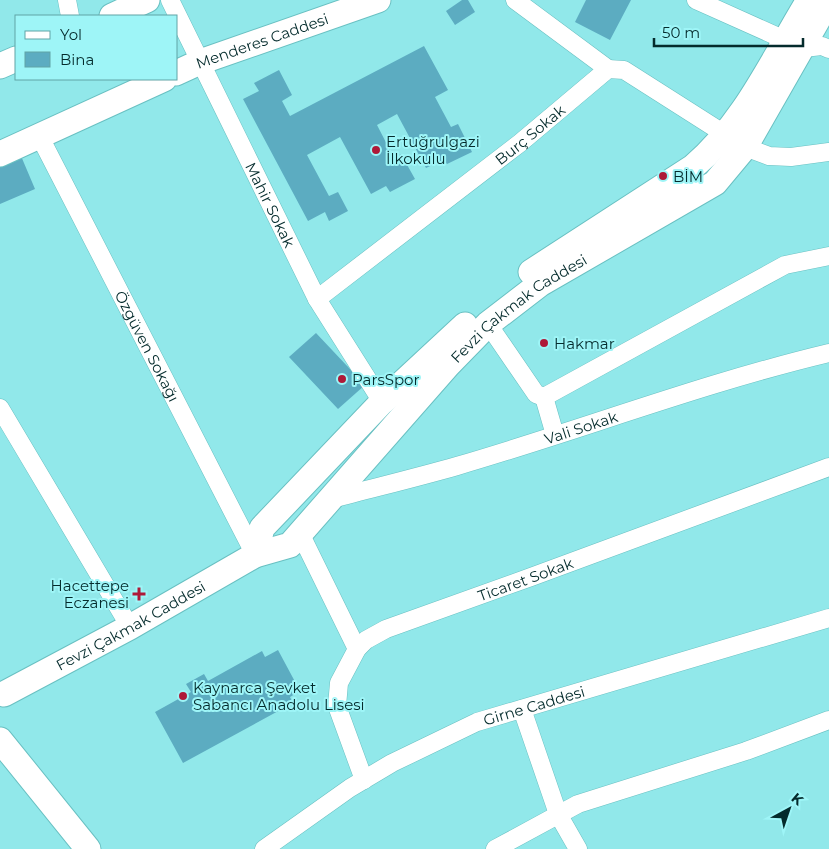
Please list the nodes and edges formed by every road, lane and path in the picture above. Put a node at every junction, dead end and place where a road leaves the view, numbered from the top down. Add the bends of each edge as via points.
1 (66, 0) edge
2 (147, 0) edge
3 (170, 0) edge
4 (378, 0) edge
5 (515, 0) edge
6 (696, 0) edge
7 (809, 0) edge
8 (829, 0) edge
9 (70, 15) edge
10 (114, 15) edge
11 (177, 15) edge
12 (178, 17) edge
13 (794, 43) junction
14 (829, 49) edge
15 (15, 59) edge
16 (200, 62) junction
17 (0, 66) edge
18 (608, 69) junction
19 (178, 72) edge
20 (162, 80) edge
21 (40, 137) junction
22 (735, 141) junction
23 (829, 152) edge
24 (0, 154) edge
25 (829, 256) edge
26 (316, 299) junction
27 (488, 324) junction
28 (829, 353) edge
29 (544, 397) junction
30 (382, 402) junction
31 (0, 408) edge
32 (555, 435) junction
33 (829, 467) edge
34 (332, 498) junction
35 (300, 533) junction
36 (255, 555) junction
37 (829, 618) edge
38 (130, 627) junction
39 (357, 649) junction
40 (1, 696) edge
41 (522, 709) junction
42 (829, 720) edge
43 (0, 740) edge
44 (364, 780) junction
45 (558, 814) junction
46 (88, 849) edge
47 (264, 849) edge
48 (495, 849) edge
49 (578, 849) edge

1 - 9 street
2 - 10 street
3 - 11 street, Mahir Sokak
4 - 16 street, Menderes Caddesi
5 - 18 street
6 - 13 street
7 - 13 street
8 - 13 street
12 - 16 street, Mahir Sokak
13 - 14 street
13 - 22 street via 748,102
15 - 17 street
16 - 19 street, Menderes Caddesi
16 - 26 street, Mahir Sokak
18 - 22 street via 624,70
18 - 26 street, Burç Sokak via 520,143
20 - 21 street
21 - 24 street
21 - 36 street, Özgüven Sokağı
22 - 23 street via 776,156
22 - 27 street, Fevzi Çakmak Caddesi via 727,172 714,183 540,284
22 - 30 street, Fevzi Çakmak Caddesi via 710,152 693,167 521,279 458,331
25 - 29 street via 785,265
26 - 30 street, Mahir Sokak
27 - 29 street via 536,394
27 - 34 street, Fevzi Çakmak Caddesi
28 - 32 street, Vali Sokak via 728,378
29 - 32 street
30 - 36 street, Fevzi Çakmak Caddesi via 262,528
31 - 38 street
32 - 34 street, Vali Sokak via 456,466
33 - 39 street, Ticaret Sokak via 386,629
34 - 35 street, Fevzi Çakmak Caddesi
35 - 36 street, Fevzi Çakmak Caddesi via 290,545
35 - 39 street
36 - 38 street, Fevzi Çakmak Caddesi
37 - 41 street, Girne Caddesi
38 - 40 street, Fevzi Çakmak Caddesi
39 - 44 street, Ticaret Sokak via 339,683 337,706
41 - 44 street, Girne Caddesi via 477,722
41 - 45 street
42 - 45 street via 746,751 578,804
43 - 46 street
44 - 47 street, Girne Caddesi
45 - 48 street
45 - 49 street

